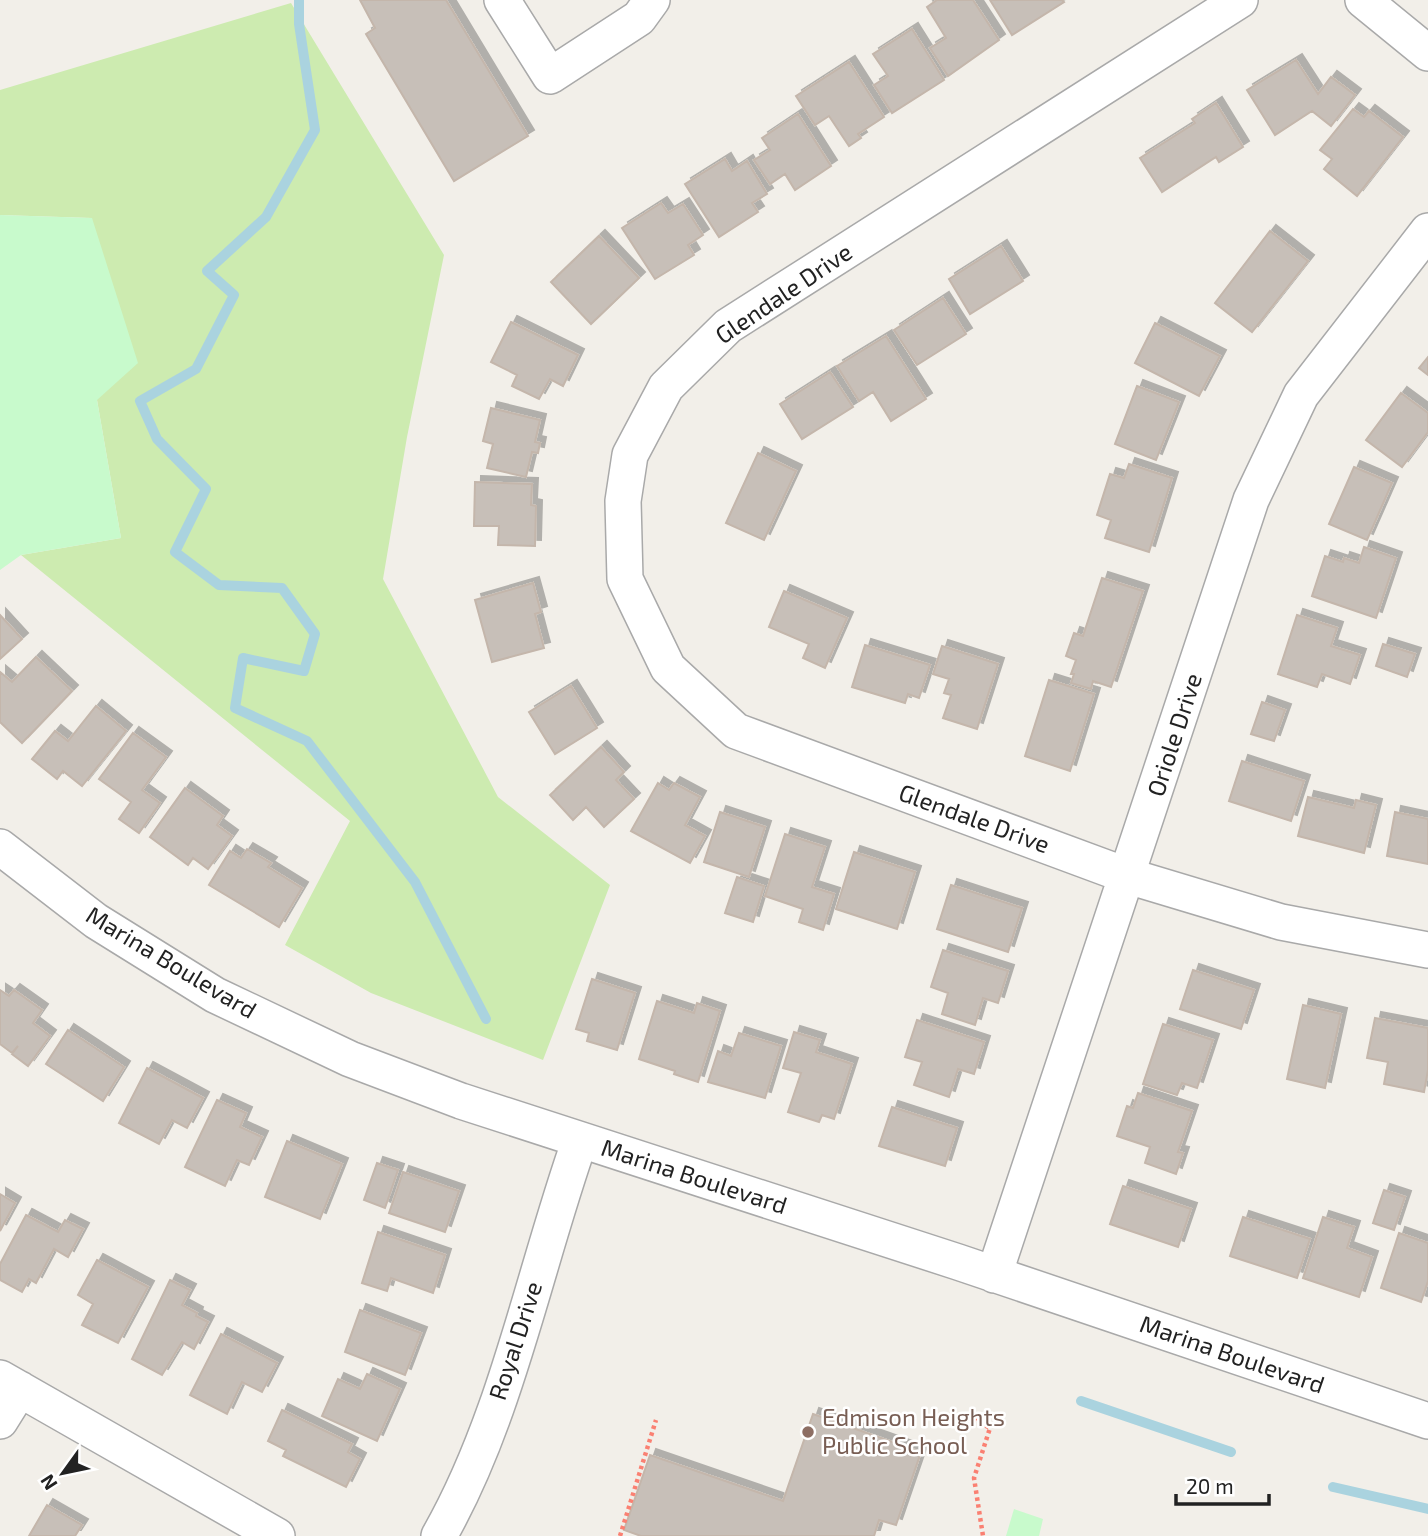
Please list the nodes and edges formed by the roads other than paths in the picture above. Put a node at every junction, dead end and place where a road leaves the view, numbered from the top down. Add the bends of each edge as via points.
1 (502, 0) edge
2 (652, 0) edge
3 (1240, 0) edge
4 (1363, 0) edge
5 (1428, 53) edge
6 (1428, 231) edge
7 (0, 847) edge
8 (1128, 876) junction
9 (1428, 950) edge
10 (580, 1140) junction
11 (994, 1275) junction
12 (10, 1383) edge
13 (0, 1421) edge
14 (1428, 1421) edge
15 (277, 1536) edge
16 (439, 1536) edge

1 - 2 street via 550,76 639,18
3 - 8 street, Glendale Drive via 728,326 666,387 629,455 622,501 625,579 668,668 736,731
4 - 5 street
6 - 8 street, Oriole Drive via 1301,395 1257,488
7 - 10 street, Marina Boulevard via 96,920 215,995 350,1059
8 - 9 street, Glendale Drive via 1281,922
8 - 11 street, Oriole Drive
10 - 11 street, Marina Boulevard
10 - 16 street, Royal Drive via 509,1370 460,1499
11 - 14 street, Marina Boulevard
12 - 13 street
12 - 15 street

